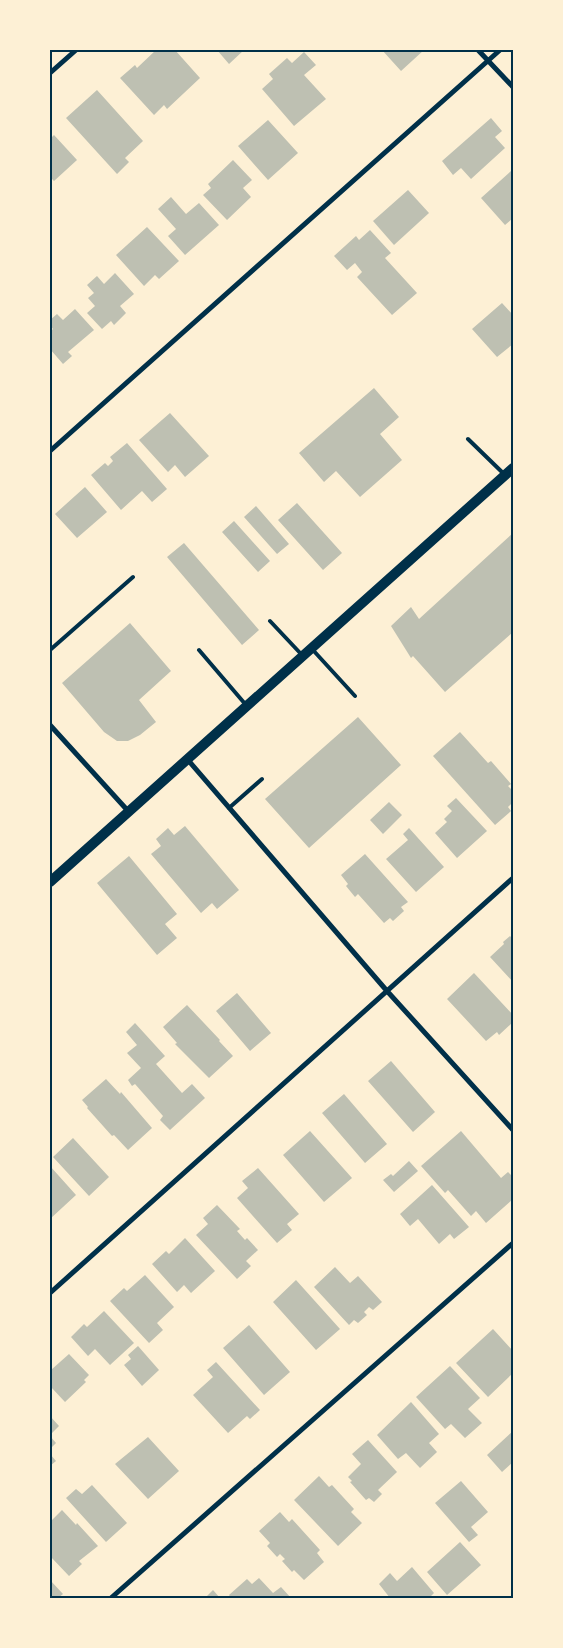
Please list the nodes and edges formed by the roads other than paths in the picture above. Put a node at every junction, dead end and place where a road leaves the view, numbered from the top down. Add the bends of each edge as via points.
1 (76, 50) edge
2 (478, 50) edge
3 (500, 50) edge
4 (488, 61) junction
5 (50, 73) edge
6 (513, 87) edge
7 (468, 439) dead end
8 (50, 451) edge
9 (509, 472) edge
10 (133, 578) dead end
11 (270, 621) dead end
12 (312, 649) junction
13 (50, 650) edge
14 (199, 650) dead end
15 (303, 657) junction
16 (355, 696) dead end
17 (247, 707) junction
18 (50, 724) edge
19 (188, 760) junction
20 (262, 779) dead end
21 (229, 808) junction
22 (130, 813) junction
23 (513, 878) edge
24 (50, 882) edge
25 (387, 991) junction
26 (513, 1130) edge
27 (513, 1243) edge
28 (50, 1293) edge
29 (111, 1598) edge

1 - 5 street
2 - 4 street
3 - 4 street
4 - 6 street
4 - 8 street
7 - 9 lane
9 - 12 main road
10 - 13 lane
11 - 15 lane
12 - 15 main road
12 - 16 lane
14 - 17 lane
15 - 17 main road
17 - 19 main road
18 - 22 street
19 - 21 street
19 - 22 main road
20 - 21 lane
21 - 25 street
22 - 24 main road
23 - 25 street
25 - 26 street
25 - 28 street
27 - 29 street

